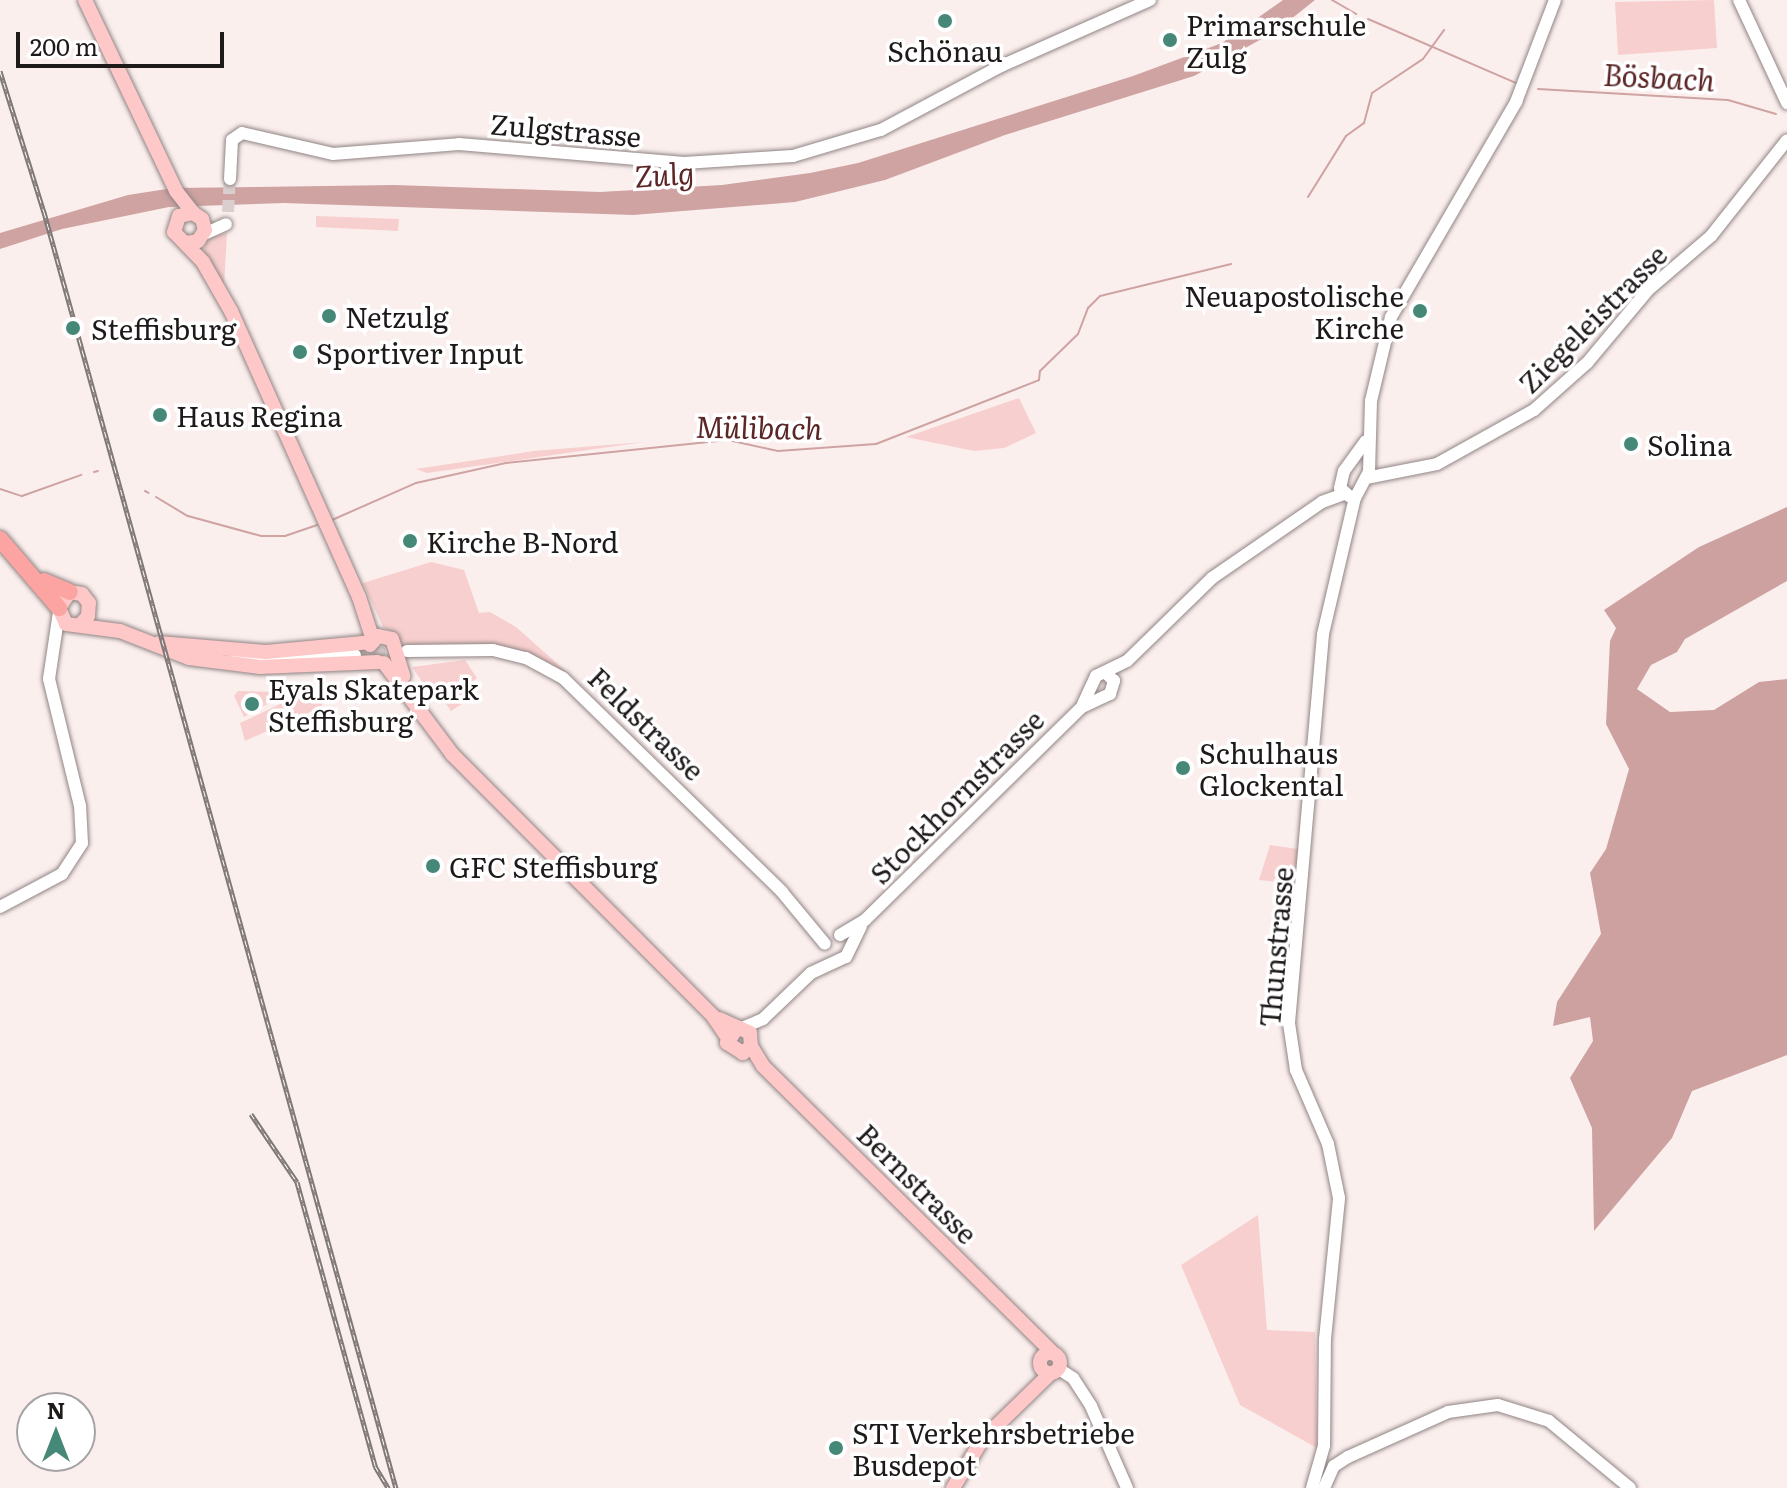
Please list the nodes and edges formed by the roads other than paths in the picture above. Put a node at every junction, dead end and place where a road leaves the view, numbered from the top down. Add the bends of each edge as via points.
1 (85, 0) edge
2 (1150, 0) edge
3 (1555, 0) edge
4 (1739, 0) edge
5 (1787, 103) edge
6 (1787, 140) edge
7 (230, 179) tunnel mouth
8 (227, 218) dead end
9 (191, 223) junction
10 (1365, 466) junction
11 (1347, 492) junction
12 (0, 539) edge
13 (39, 579) junction
14 (70, 592) junction
15 (89, 605) junction
16 (59, 610) junction
17 (77, 625) junction
18 (120, 631) junction
19 (376, 639) junction
20 (150, 643) junction
21 (54, 647) junction
22 (355, 655) tunnel mouth
23 (391, 658) junction
24 (1110, 677) junction
25 (1096, 691) junction
26 (464, 761) junction
27 (0, 907) edge
28 (865, 920) junction
29 (832, 945) junction
30 (850, 945) junction
31 (742, 1039) junction
32 (1049, 1364) junction
33 (1320, 1468) junction
34 (953, 1488) edge
35 (1127, 1488) edge
36 (1305, 1488) edge
37 (1312, 1488) edge
38 (1324, 1488) edge
39 (1630, 1488) edge

1 - 9 main road
2 - 7 main road, Zulgstrasse via 994,70 881,130 819,151 767,160 684,163 480,144 333,154 236,136
3 - 10 main road via 1481,168 1395,308 1373,388
4 - 5 main road
6 - 10 main road, Ziegeleistrasse via 1711,236 1648,290 1567,382 1514,424 1422,469 1392,473
8 - 9 main road
9 - 19 main road via 203,262 231,311
10 - 11 main road
10 - 11 main road via 1347,463
11 - 24 main road via 1322,502 1212,578
11 - 33 main road, Thunstrasse via 1349,521 1320,655 1308,844 1289,1020 1296,1070 1329,1148 1339,1198
12 - 13 highway
13 - 14 highway
13 - 16 highway
14 - 15 main road via 82,594
14 - 16 main road
15 - 17 main road
15 - 18 main road
16 - 17 main road via 64,622
16 - 21 main road
17 - 18 main road
17 - 21 main road
18 - 20 main road
19 - 20 main road via 274,652
19 - 23 main road via 395,643
19 - 23 main road via 371,655
20 - 22 main road via 245,659
20 - 23 main road via 189,658 235,666
21 - 27 main road via 50,690 80,806 82,843 62,874
23 - 26 main road
23 - 26 main road via 411,700 452,754
23 - 29 main road, Feldstrasse via 493,650 555,673
24 - 25 main road via 1096,676
24 - 25 main road via 1110,694
25 - 28 main road, Stockhornstrasse
26 - 31 main road via 713,1016
28 - 29 main road, Stockhornstrasse
28 - 30 main road, Stockhornstrasse
29 - 30 main road, Feldstrasse
29 - 30 main road, Stockhornstrasse via 846,957
29 - 31 main road, Stockhornstrasse via 811,973
31 - 32 main road, Bernstrasse via 763,1066 1036,1337
32 - 34 main road via 982,1440
32 - 35 main road, Bernstrasse via 1073,1378 1091,1406
33 - 36 main road
33 - 37 main road, Thunstrasse
38 - 39 main road via 1332,1469 1348,1457 1440,1415 1498,1405 1549,1421

